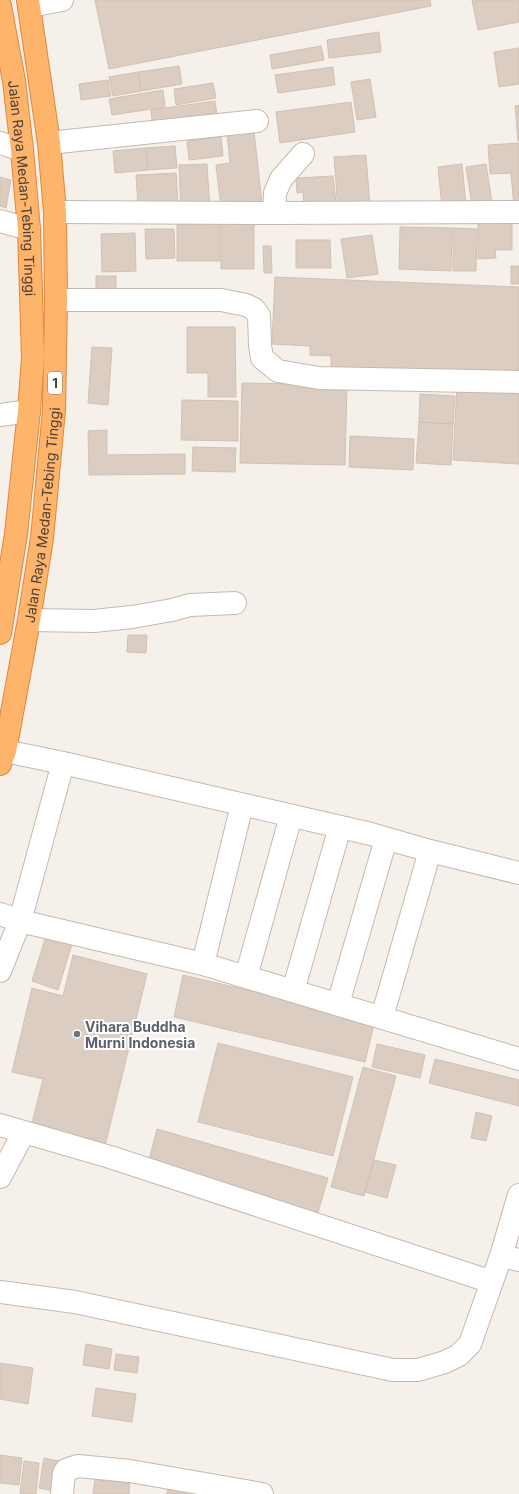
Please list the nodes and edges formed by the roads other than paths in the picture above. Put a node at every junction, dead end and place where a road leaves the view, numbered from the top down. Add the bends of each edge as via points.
1 (62, 0) edge
2 (29, 3) edge
3 (0, 6) edge
4 (7, 78) edge
5 (257, 121) dead end
6 (0, 143) edge
7 (49, 143) junction
8 (22, 150) junction
9 (303, 154) dead end
10 (54, 212) junction
11 (519, 212) edge
12 (274, 213) junction
13 (0, 221) edge
14 (29, 229) junction
15 (56, 300) junction
16 (519, 382) edge
17 (29, 411) junction
18 (0, 415) edge
19 (4, 586) edge
20 (235, 602) dead end
21 (30, 620) junction
22 (0, 633) edge
23 (2, 757) edge
24 (63, 763) junction
25 (242, 805) junction
26 (291, 816) junction
27 (340, 827) junction
28 (386, 839) junction
29 (430, 851) junction
30 (519, 873) edge
31 (10, 917) edge
32 (203, 964) junction
33 (0, 971) edge
34 (246, 977) junction
35 (293, 991) junction
36 (338, 1004) junction
37 (382, 1017) junction
38 (519, 1058) edge
39 (0, 1125) edge
40 (24, 1132) junction
41 (0, 1177) edge
42 (519, 1195) edge
43 (510, 1258) edge
44 (492, 1282) junction
45 (0, 1292) edge
46 (62, 1494) edge
47 (262, 1494) edge

1 - 2 street
2 - 7 highway, Jalan Raya Medan-Tebing Tinggi / 1
3 - 4 highway, Jalan Raya Medan-Tebing Tinggi / 1
4 - 8 highway, Jalan Raya Medan-Tebing Tinggi / 1
5 - 7 street
6 - 8 street
7 - 10 highway, Jalan Raya Medan-Tebing Tinggi / 1
8 - 14 highway, Jalan Raya Medan-Tebing Tinggi / 1
9 - 12 street via 281,179 275,193
10 - 12 street
10 - 15 highway, Jalan Raya Medan-Tebing Tinggi / 1
11 - 12 street
13 - 14 street
14 - 17 highway, Jalan Raya Medan-Tebing Tinggi / 1 via 33,358
15 - 16 street via 221,300 246,305 254,309 259,316 262,358 278,371 292,374 319,378
15 - 21 highway, Jalan Raya Medan-Tebing Tinggi / 1 via 54,410 42,538
17 - 18 street
17 - 19 highway, Jalan Raya Medan-Tebing Tinggi / 1 via 16,534
19 - 22 highway, Jalan Raya Medan-Tebing Tinggi / 1
20 - 21 street via 190,605 132,617 94,621
21 - 23 highway, Jalan Raya Medan-Tebing Tinggi / 1
23 - 24 street
24 - 25 street
24 - 31 street
25 - 26 street
25 - 32 street
26 - 27 street
26 - 34 street
27 - 28 street
27 - 35 street
28 - 29 street
28 - 36 street
29 - 30 street
29 - 37 street
31 - 32 street
31 - 33 street
32 - 34 street
34 - 35 street
35 - 36 street
36 - 37 street
37 - 38 street
39 - 40 street
40 - 41 street
40 - 44 street via 110,1157
42 - 43 street
43 - 44 street
44 - 45 street via 470,1344 459,1355 418,1370 393,1370 75,1302
46 - 47 street via 64,1473 78,1466 130,1471

